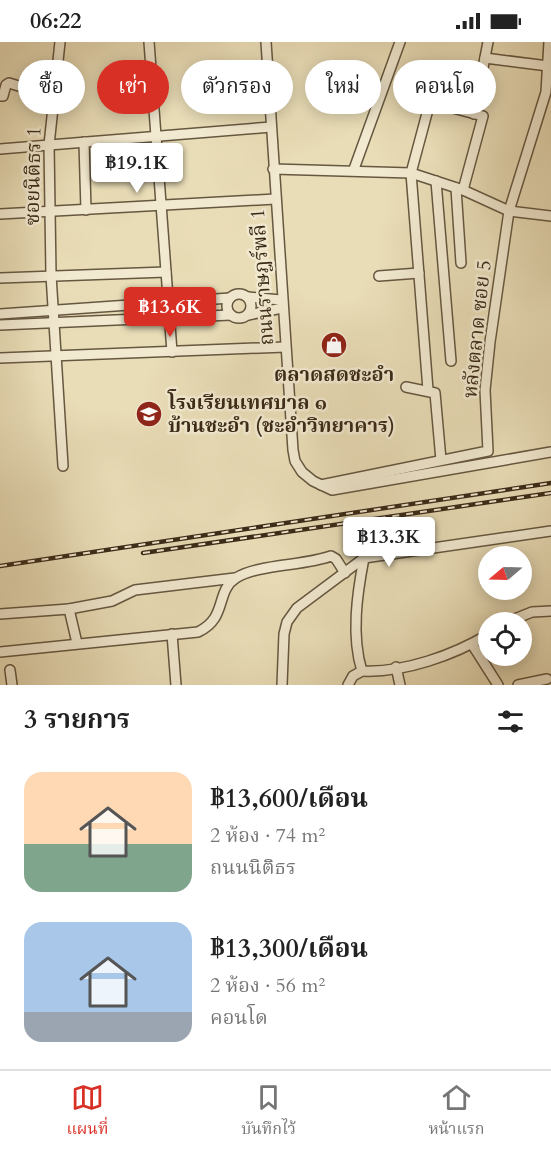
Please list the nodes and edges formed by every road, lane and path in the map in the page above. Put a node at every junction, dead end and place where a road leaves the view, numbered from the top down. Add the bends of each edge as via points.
1 (60, 42) edge
2 (149, 42) edge
3 (266, 42) edge
4 (400, 42) edge
5 (488, 42) edge
6 (549, 42) edge
7 (485, 58) joint
8 (58, 60) edge
9 (548, 66) junction
10 (18, 86) edge
11 (0, 96) edge
12 (52, 114) edge
13 (427, 114) edge
14 (474, 114) edge
15 (271, 127) junction
16 (156, 136) junction
17 (84, 142) junction
18 (49, 145) junction
19 (0, 148) edge
20 (273, 169) junction
21 (354, 169) junction
22 (411, 173) junction
23 (436, 181) junction
24 (460, 189) junction
25 (275, 199) junction
26 (161, 206) junction
27 (86, 210) junction
28 (509, 211) junction
29 (50, 212) junction
30 (0, 214) edge
31 (551, 216) edge
32 (461, 263) dead end
33 (166, 272) junction
34 (419, 273) junction
35 (51, 275) junction
36 (379, 276) dead end
37 (0, 278) edge
38 (248, 297) junction
39 (230, 298) junction
40 (169, 304) junction
41 (282, 304) junction
42 (53, 312) junction
43 (0, 314) edge
44 (231, 315) junction
45 (248, 315) junction
46 (171, 317) junction
47 (54, 322) junction
48 (0, 325) edge
49 (285, 347) junction
50 (172, 352) junction
51 (55, 355) junction
52 (0, 358) edge
53 (451, 361) dead end
54 (406, 387) dead end
55 (428, 390) junction
56 (551, 452) edge
57 (441, 460) junction
58 (63, 466) dead end
59 (321, 485) junction
60 (551, 531) edge
61 (364, 558) junction
62 (345, 573) junction
63 (236, 578) junction
64 (69, 609) junction
65 (551, 611) edge
66 (532, 612) edge
67 (0, 614) edge
68 (172, 634) junction
69 (478, 640) edge
70 (77, 643) junction
71 (472, 644) junction
72 (0, 652) edge
73 (396, 668) junction
74 (10, 670) dead end
75 (362, 671) junction
76 (547, 679) dead end
77 (12, 685) edge
78 (176, 685) edge
79 (282, 685) edge
80 (348, 685) edge
81 (400, 685) edge
82 (498, 685) edge
83 (518, 685) edge

1 - 8 street, ซอยนิติธร 1
2 - 16 street
3 - 15 street, ถนนราษฎร์พลี 1
4 - 21 street
5 - 7 street
6 - 9 street, หลังตลาด ซอย 5
7 - 9 street
9 - 28 street, หลังตลาด ซอย 5 via 546,92
10 - 11 street via 9,83
12 - 18 street, ซอยนิติธร 1
13 - 22 street
14 - 24 street via 483,116
15 - 16 street
15 - 20 street, ถนนราษฎร์พลี 1
16 - 17 street
16 - 26 street
17 - 18 street
17 - 27 street
18 - 19 street
18 - 29 street, ซอยนิติธร 1
20 - 21 street
20 - 25 street, ถนนราษฎร์พลี 1
21 - 22 street
22 - 23 street
22 - 34 street
23 - 24 street
23 - 53 street
24 - 28 street
24 - 32 street
25 - 26 street
25 - 41 street, ถนนราษฎร์พลี 1
26 - 27 street
26 - 33 street
27 - 29 street
28 - 31 street
28 - 57 street, หลังตลาด ซอย 5 via 485,390 488,451
29 - 30 street
29 - 35 street, ซอยนิติธร 1
33 - 35 street
33 - 40 street
34 - 36 street
34 - 55 street
35 - 37 street
35 - 42 street, ซอยนิติธร 1
38 - 39 street via 236,294
38 - 41 street
38 - 45 street
39 - 40 street
39 - 44 street via 227,306
40 - 42 street
40 - 46 street
41 - 45 street
41 - 49 street, ถนนราษฎร์พลี 1
42 - 43 street
42 - 47 street, ซอยนิติธร 1
44 - 45 street
44 - 46 street
46 - 47 street
46 - 50 street
47 - 48 street
47 - 51 street, ซอยนิติธร 1
49 - 50 street
49 - 59 street, ถนนราษฎร์พลี 1 via 295,461 302,472
50 - 51 street
51 - 52 street
51 - 58 street, ซอยนิติธร 1
54 - 55 street
55 - 57 street via 435,393 437,400
56 - 59 street, ถนนราษฎร์พลี 1 via 332,490
57 - 59 street
60 - 61 street
61 - 62 street
61 - 75 street via 356,645
62 - 63 street via 331,556
62 - 79 street via 297,608 287,622
63 - 64 street via 135,590 112,601
63 - 68 street via 210,626 198,632
64 - 67 street
64 - 70 street
65 - 66 street
68 - 70 street
68 - 78 street
69 - 71 street
70 - 72 street
71 - 73 street
71 - 82 street
73 - 75 street
73 - 81 street
74 - 77 street
75 - 80 street
76 - 83 street

